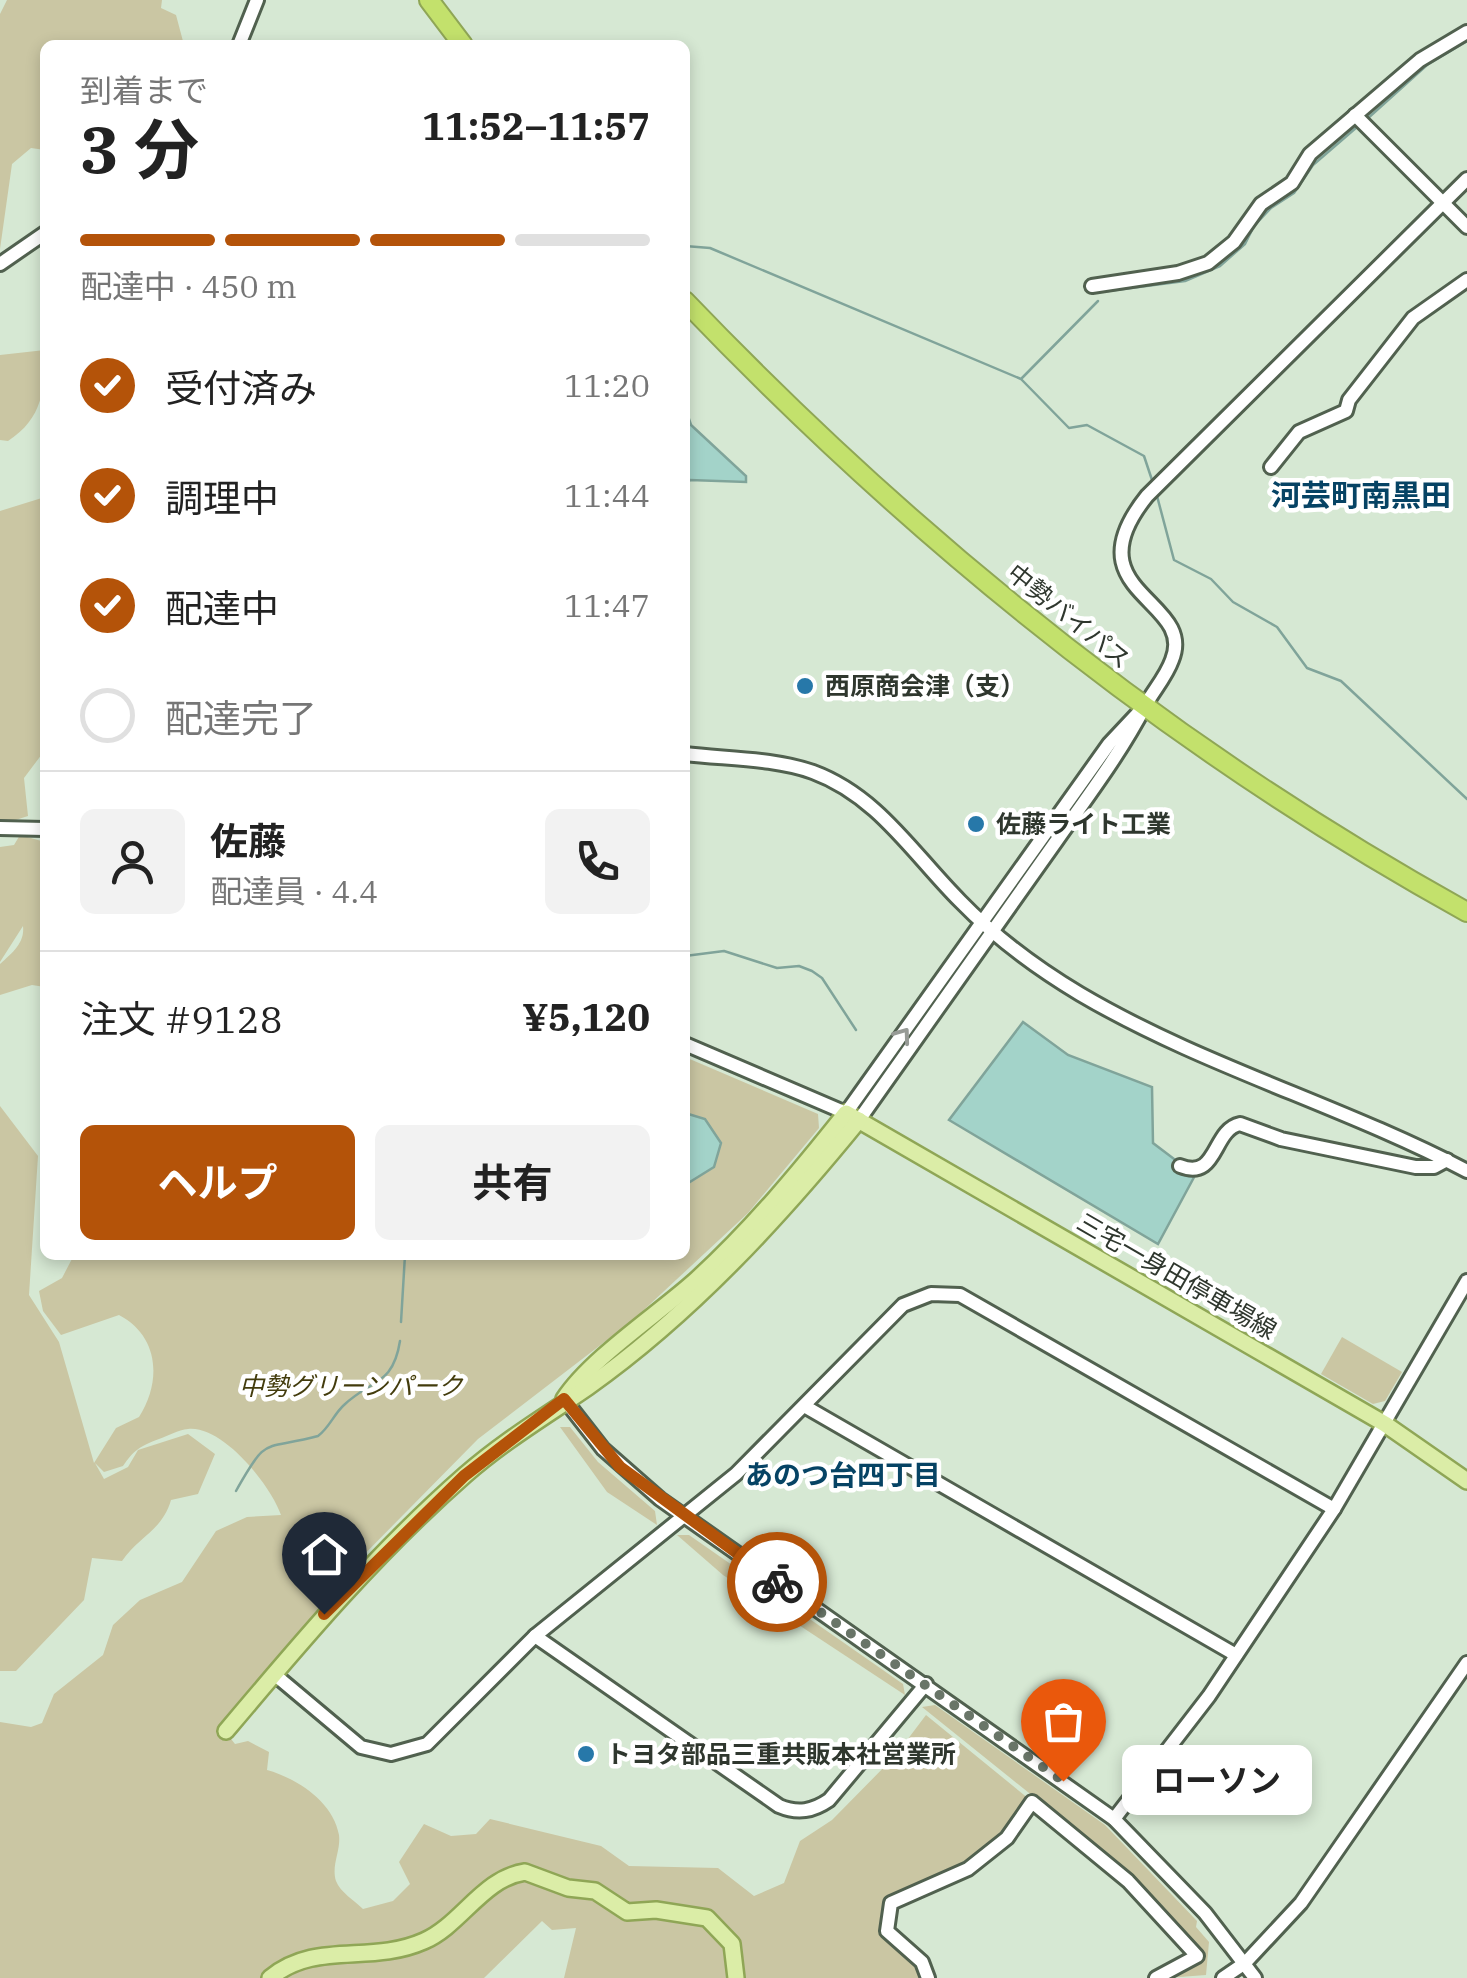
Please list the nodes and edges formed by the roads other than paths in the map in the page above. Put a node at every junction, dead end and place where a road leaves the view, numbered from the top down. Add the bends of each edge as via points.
1 (257, 0) edge
2 (428, 0) edge
3 (1467, 32) edge
4 (241, 40) edge
5 (459, 40) edge
6 (1360, 120) junction
7 (1467, 179) edge
8 (1444, 202) junction
9 (1467, 227) edge
10 (40, 236) edge
11 (0, 264) edge
12 (1467, 280) edge
13 (1092, 286) dead end
14 (690, 305) edge
15 (1271, 467) dead end
16 (1144, 707) junction
17 (690, 755) edge
18 (40, 822) edge
19 (28, 826) junction
20 (0, 828) edge
21 (40, 828) edge
22 (1467, 912) edge
23 (988, 926) junction
24 (690, 1046) edge
25 (852, 1117) junction
26 (1446, 1160) junction
27 (1180, 1166) dead end
28 (1467, 1171) edge
29 (1467, 1281) edge
30 (564, 1399) junction
31 (806, 1407) junction
32 (1385, 1424) junction
33 (1467, 1481) edge
34 (1334, 1509) junction
35 (684, 1516) junction
36 (535, 1636) junction
37 (1236, 1655) junction
38 (1467, 1663) edge
39 (274, 1674) junction
40 (926, 1684) junction
41 (226, 1731) dead end
42 (1114, 1819) junction
43 (1245, 1963) junction
44 (270, 1978) edge
45 (736, 1978) edge
46 (928, 1978) edge
47 (1156, 1978) edge
48 (1223, 1978) edge
49 (1255, 1978) edge

1 - 4 street
2 - 5 highway
3 - 6 street via 1420,60
6 - 8 street
6 - 13 street via 1304,160 1292,184 1262,204 1234,242 1208,262
7 - 8 street
8 - 9 street
8 - 16 street via 1147,496 1124,529 1128,577 1175,640 1173,659
10 - 11 street
12 - 15 street via 1413,318 1346,411 1299,432
14 - 16 highway, 中勢バイパス via 906,515
16 - 22 highway, 中勢バイパス via 1303,814
16 - 23 street via 1130,737
17 - 23 street via 808,771 844,788 877,810
18 - 19 street
19 - 20 street
19 - 21 street
23 - 25 street
23 - 26 street via 1058,981 1141,1028
24 - 25 street
25 - 30 main road via 741,1236 577,1379
25 - 32 main road, 三宅一身田停車場線
26 - 27 street via 1416,1167 1240,1124 1227,1131 1208,1164 1195,1170
26 - 28 street
29 - 32 street
30 - 35 street via 620,1467
30 - 39 main road via 403,1532
31 - 34 street via 903,1305 931,1294 960,1295
31 - 35 street
31 - 37 street
32 - 33 main road, 三宅一身田停車場線
32 - 34 street
34 - 37 street
35 - 36 street
35 - 40 street
36 - 39 street via 438,1735 399,1753 353,1743
36 - 40 street via 796,1812 829,1800
37 - 42 street
38 - 43 street via 1301,1903
39 - 41 main road
40 - 42 street
42 - 43 street
43 - 48 street
43 - 49 street
44 - 45 main road via 310,1956 372,1956 424,1941 466,1905 525,1872 595,1891 627,1912 707,1918 732,1944
46 - 47 street via 922,1962 887,1931 888,1908 901,1896 968,1869 1008,1838 1032,1802 1128,1881 1197,1956

